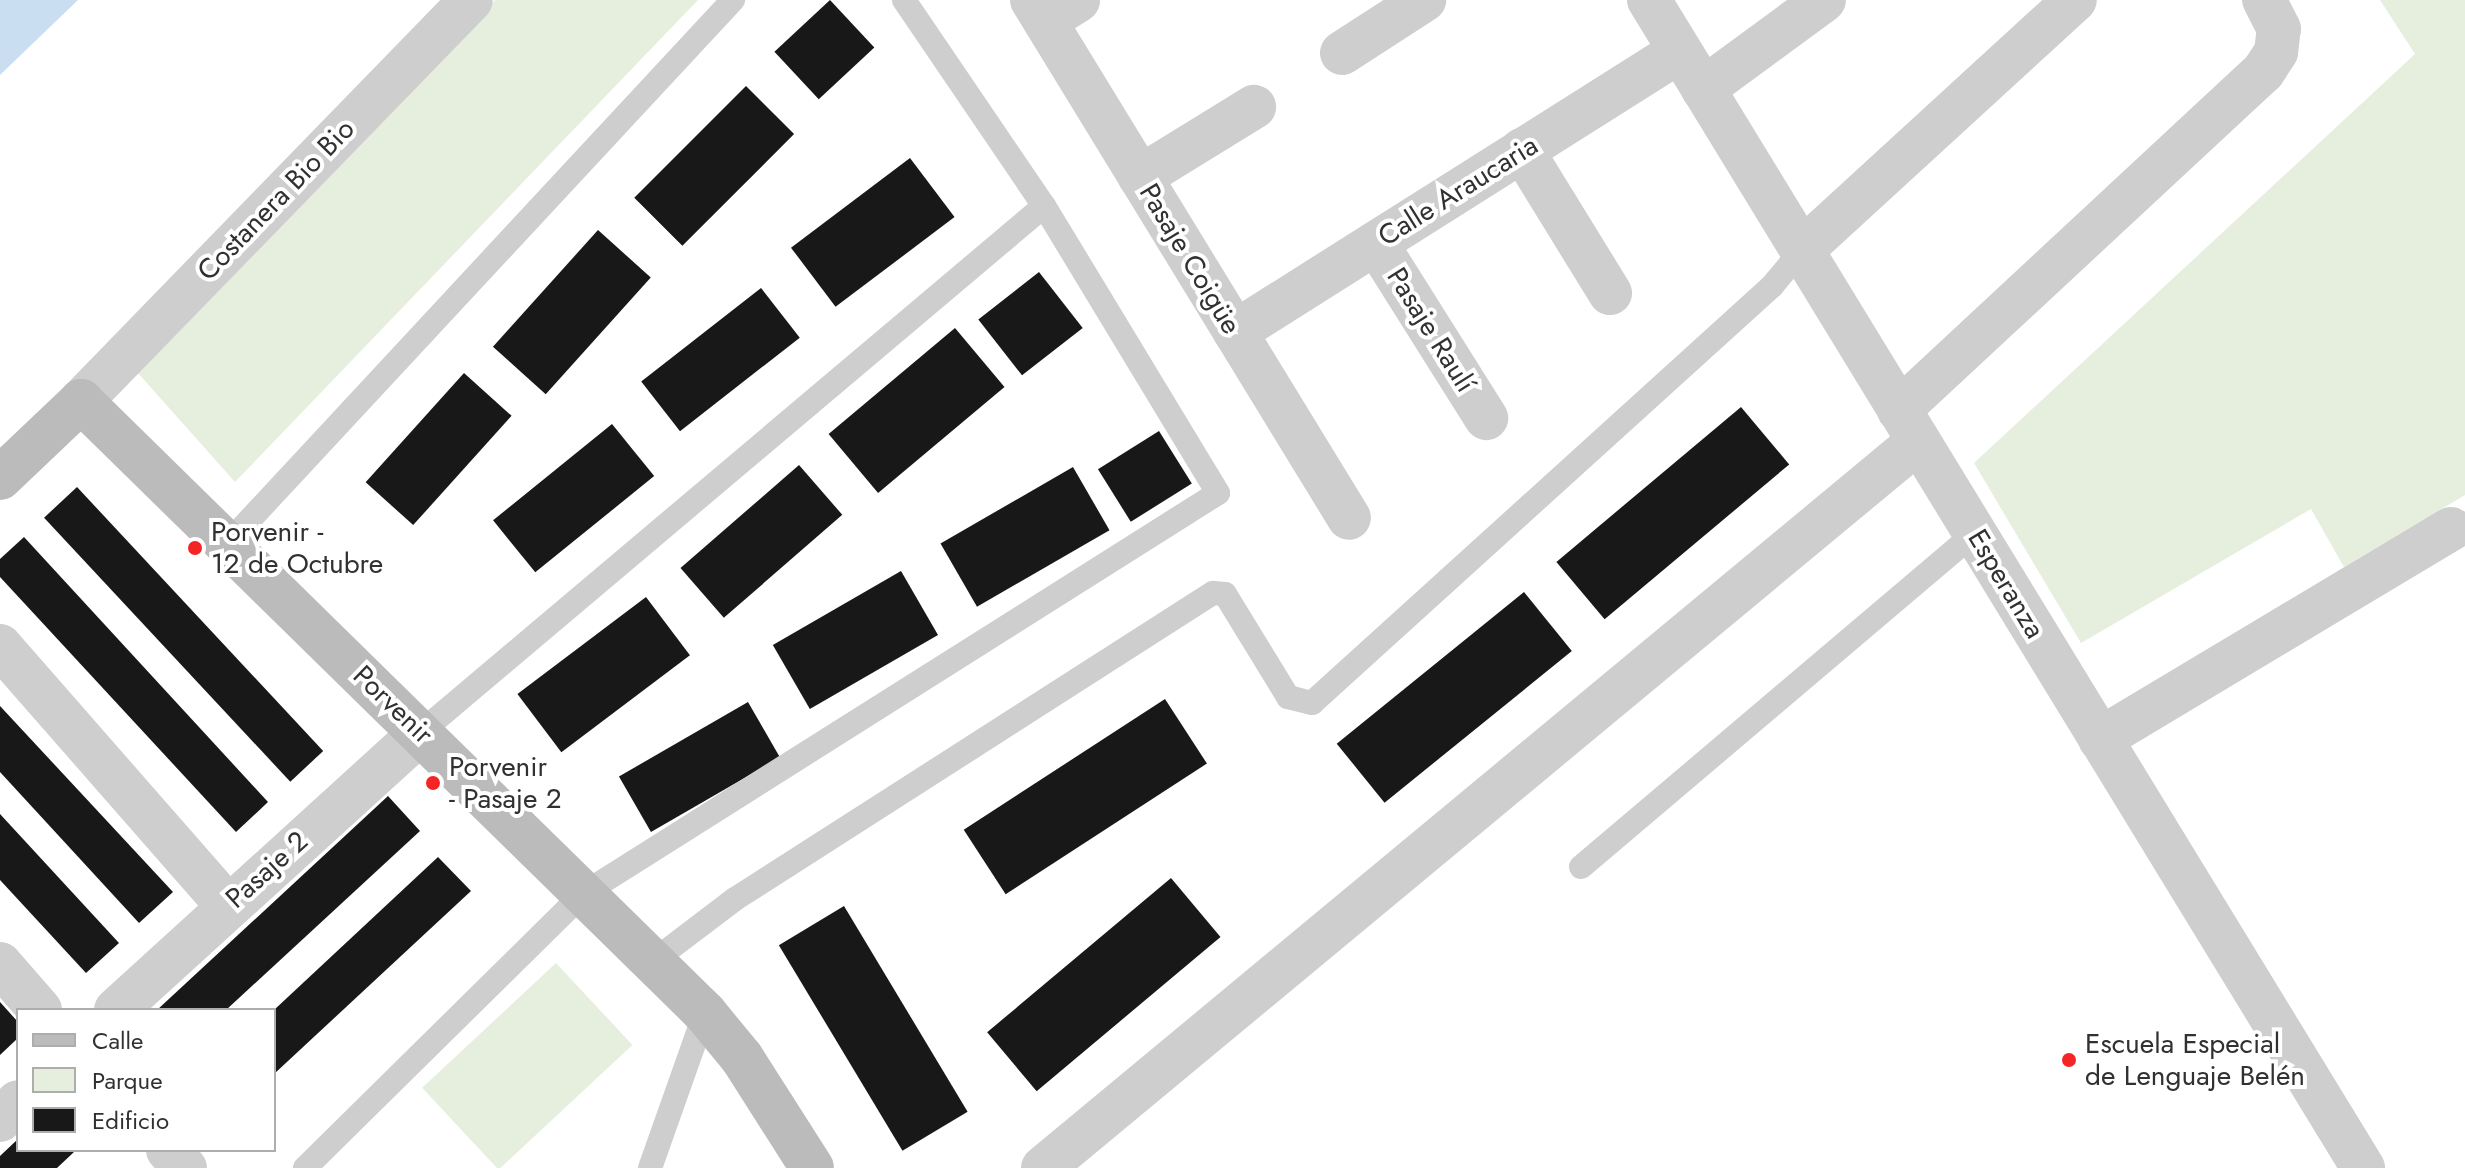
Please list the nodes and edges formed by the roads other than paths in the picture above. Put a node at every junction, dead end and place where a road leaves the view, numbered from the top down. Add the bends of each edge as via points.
1 (471, 0) edge
2 (733, 0) edge
3 (904, 0) edge
4 (1424, 0) edge
5 (1649, 0) edge
6 (1824, 0) edge
7 (2075, 0) edge
8 (2264, 0) edge
9 (1051, 7) edge
10 (1680, 51) junction
11 (1342, 53) dead end
12 (1703, 89) junction
13 (1254, 107) dead end
14 (1522, 150) junction
15 (1140, 177) junction
16 (1044, 206) junction
17 (1376, 243) junction
18 (1802, 250) junction
19 (1610, 293) dead end
20 (1235, 332) junction
21 (81, 401) junction
22 (1486, 418) dead end
23 (1909, 426) junction
24 (0, 478) edge
25 (1349, 518) dead end
26 (2451, 529) dead end
27 (1975, 533) junction
28 (228, 543) junction
29 (0, 646) edge
30 (421, 732) junction
31 (2100, 739) junction
32 (1581, 867) dead end
33 (583, 894) junction
34 (228, 906) junction
35 (652, 962) junction
36 (0, 964) edge
37 (38, 1008) edge
38 (118, 1008) edge
39 (705, 1013) junction
40 (16, 1104) edge
41 (0, 1120) edge
42 (170, 1152) edge
43 (185, 1168) edge
44 (305, 1168) edge
45 (650, 1168) edge
46 (812, 1168) edge
47 (1043, 1168) edge
48 (2363, 1168) edge

1 - 21 street, Costanera Bio Bio
2 - 28 lane
3 - 16 lane
4 - 11 street
5 - 10 street, Esperanza
6 - 12 street
7 - 18 street
8 - 23 street via 2279,29 2276,52 2263,72
9 - 15 street, Pasaje Coigüe
10 - 12 street, Esperanza
10 - 14 street, Calle Araucaria
12 - 18 street, Esperanza
13 - 15 street
14 - 17 street, Calle Araucaria
14 - 19 street
15 - 20 street, Pasaje Coigüe
16 - 30 lane
16 - 33 lane via 1218,493
17 - 20 street, Calle Araucaria
17 - 22 street, Pasaje Raulí
18 - 23 street, Esperanza
18 - 35 lane via 1772,286 1312,703 1288,697 1225,594 1213,593 735,899
20 - 25 street, Pasaje Coigüe
21 - 24 street
21 - 28 street, Porvenir
23 - 27 street, Esperanza
23 - 47 street
26 - 31 street
27 - 31 street, Esperanza
27 - 32 lane
28 - 30 street, Porvenir
29 - 34 street
30 - 33 street, Porvenir
30 - 34 street, Pasaje 2
31 - 48 street, Esperanza
33 - 35 street, Porvenir
33 - 44 lane
34 - 38 street, Pasaje 2
35 - 39 street, Porvenir
36 - 37 street
39 - 45 lane
39 - 46 street, Porvenir via 742,1058
40 - 41 street
42 - 43 street

